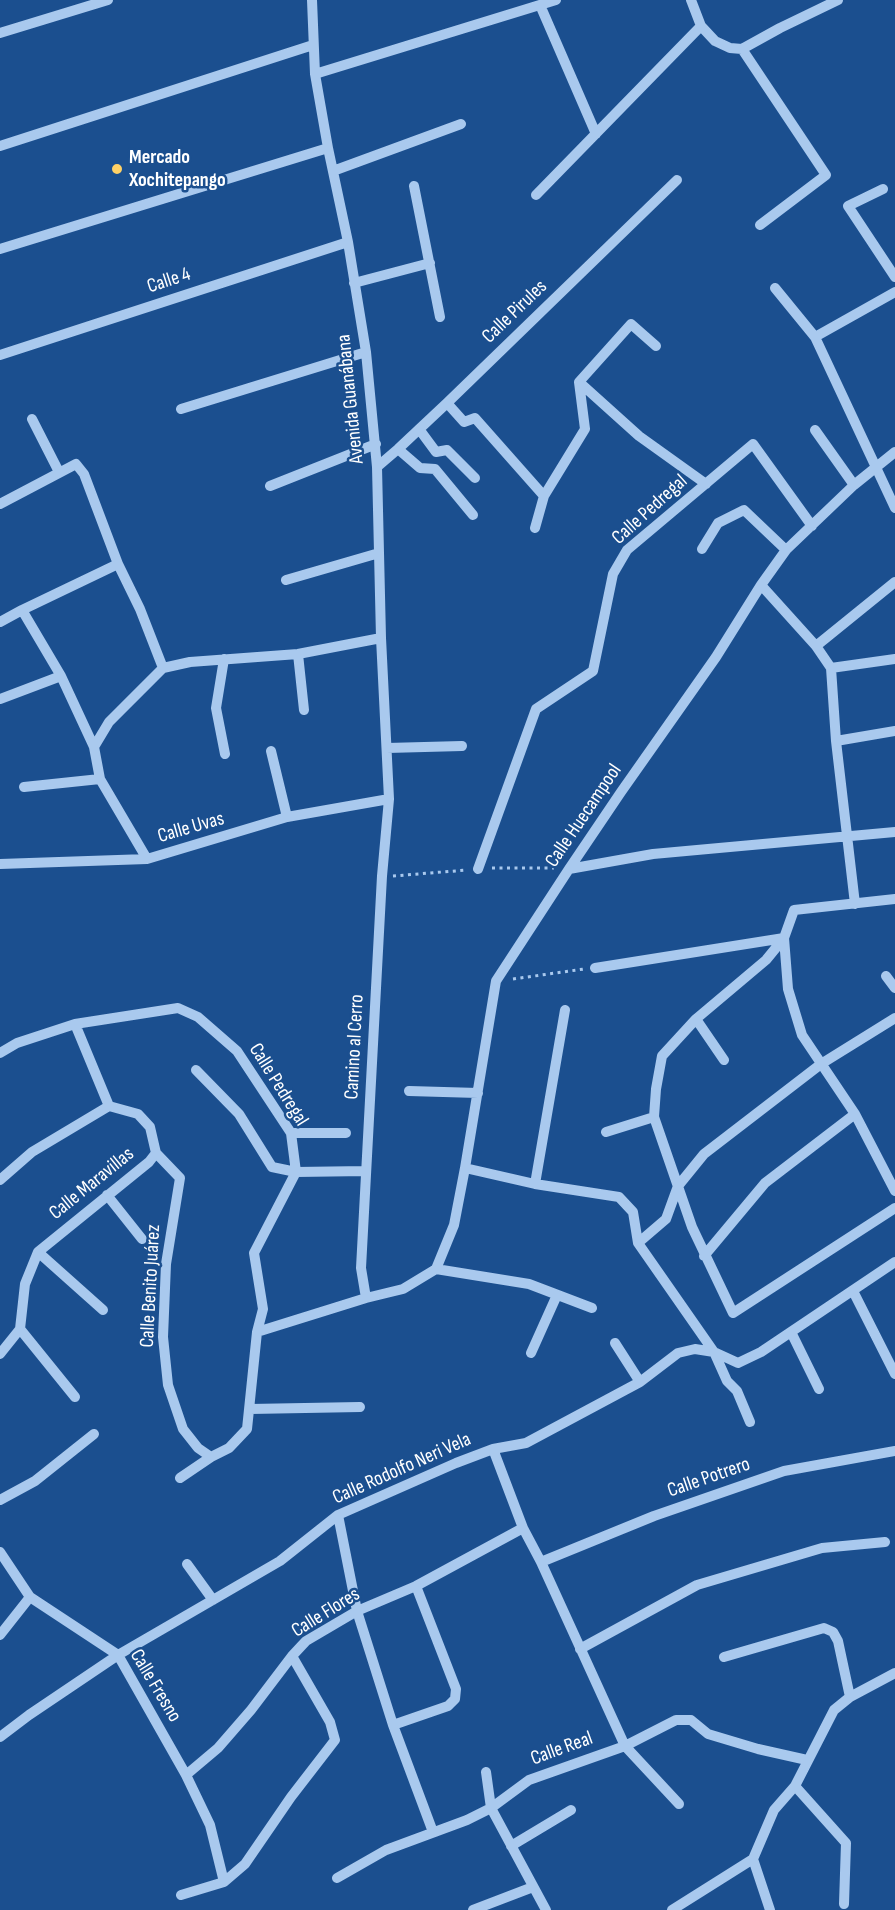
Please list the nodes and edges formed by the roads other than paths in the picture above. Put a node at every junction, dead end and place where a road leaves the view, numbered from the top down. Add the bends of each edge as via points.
1 (108, 0) edge
2 (312, 0) edge
3 (556, 0) edge
4 (691, 0) edge
5 (838, 0) edge
6 (819, 4) edge
7 (540, 5) junction
8 (701, 26) junction
9 (0, 33) edge
10 (313, 45) junction
11 (742, 49) junction
12 (315, 74) junction
13 (460, 124) dead end
14 (596, 134) junction
15 (0, 146) edge
16 (328, 148) junction
17 (333, 171) junction
18 (677, 180) dead end
19 (414, 186) dead end
20 (883, 189) dead end
21 (536, 195) dead end
22 (760, 225) dead end
23 (348, 242) junction
24 (0, 249) edge
25 (430, 262) junction
26 (895, 277) edge
27 (354, 283) junction
28 (775, 288) dead end
29 (895, 292) edge
30 (440, 317) dead end
31 (815, 336) junction
32 (656, 346) dead end
33 (366, 352) junction
34 (0, 355) edge
35 (579, 382) junction
36 (447, 403) junction
37 (181, 409) dead end
38 (32, 419) dead end
39 (419, 429) junction
40 (815, 430) dead end
41 (376, 444) junction
42 (398, 449) junction
43 (895, 452) edge
44 (877, 466) junction
45 (377, 467) junction
46 (59, 472) junction
47 (475, 478) dead end
48 (706, 484) junction
49 (854, 485) junction
50 (270, 486) dead end
51 (544, 496) junction
52 (0, 504) edge
53 (895, 508) edge
54 (473, 515) dead end
55 (812, 526) junction
56 (535, 528) dead end
57 (702, 549) dead end
58 (786, 550) junction
59 (380, 553) junction
60 (118, 564) junction
61 (286, 580) dead end
62 (895, 582) edge
63 (761, 585) junction
64 (22, 610) junction
65 (0, 622) edge
66 (381, 638) junction
67 (816, 646) junction
68 (298, 654) junction
69 (224, 659) junction
70 (895, 659) edge
71 (163, 668) junction
72 (831, 668) junction
73 (61, 676) junction
74 (0, 699) edge
75 (304, 710) dead end
76 (895, 732) edge
77 (836, 741) junction
78 (94, 747) junction
79 (462, 747) dead end
80 (387, 748) junction
81 (271, 751) dead end
82 (225, 754) dead end
83 (100, 779) junction
84 (24, 787) dead end
85 (389, 799) junction
86 (287, 817) junction
87 (895, 832) edge
88 (848, 837) junction
89 (147, 860) junction
90 (0, 864) edge
91 (569, 868) junction
92 (478, 869) dead end
93 (895, 898) edge
94 (855, 903) junction
95 (784, 938) junction
96 (595, 968) road end
97 (885, 976) dead end
98 (895, 988) edge
99 (565, 1010) dead end
100 (895, 1018) edge
101 (696, 1019) junction
102 (75, 1024) junction
103 (0, 1053) edge
104 (724, 1060) dead end
105 (821, 1064) junction
106 (196, 1070) dead end
107 (409, 1091) dead end
108 (478, 1093) junction
109 (109, 1106) junction
110 (855, 1114) junction
111 (654, 1117) junction
112 (606, 1132) dead end
113 (291, 1133) junction
114 (346, 1133) dead end
115 (156, 1153) junction
116 (465, 1168) junction
117 (366, 1170) junction
118 (296, 1173) junction
119 (0, 1180) edge
120 (535, 1184) junction
121 (678, 1186) junction
122 (895, 1191) edge
123 (107, 1196) junction
124 (895, 1208) edge
125 (142, 1239) dead end
126 (638, 1243) junction
127 (38, 1251) junction
128 (704, 1256) junction
129 (895, 1262) edge
130 (436, 1269) junction
131 (853, 1291) junction
132 (557, 1295) junction
133 (366, 1298) junction
134 (592, 1308) dead end
135 (103, 1310) dead end
136 (20, 1329) junction
137 (257, 1332) junction
138 (791, 1332) junction
139 (615, 1342) dead end
140 (714, 1352) junction
141 (531, 1353) dead end
142 (0, 1354) edge
143 (895, 1374) edge
144 (640, 1382) junction
145 (819, 1389) dead end
146 (75, 1397) dead end
147 (360, 1407) dead end
148 (250, 1409) junction
149 (750, 1422) dead end
150 (94, 1434) dead end
151 (493, 1449) junction
152 (895, 1450) edge
153 (211, 1457) junction
154 (180, 1478) dead end
155 (0, 1500) edge
156 (338, 1515) junction
157 (523, 1528) junction
158 (885, 1542) dead end
159 (0, 1552) edge
160 (541, 1562) junction
161 (187, 1564) dead end
162 (417, 1586) junction
163 (30, 1597) junction
164 (213, 1600) junction
165 (357, 1611) junction
166 (0, 1635) edge
167 (580, 1649) junction
168 (118, 1655) junction
169 (292, 1656) junction
170 (724, 1657) dead end
171 (895, 1673) edge
172 (850, 1697) junction
173 (393, 1725) junction
174 (0, 1737) edge
175 (625, 1746) junction
176 (807, 1760) junction
177 (486, 1772) dead end
178 (186, 1775) junction
179 (795, 1786) junction
180 (679, 1804) dead end
181 (491, 1808) junction
182 (572, 1810) dead end
183 (433, 1832) junction
184 (511, 1846) junction
185 (753, 1858) junction
186 (337, 1878) dead end
187 (224, 1881) junction
188 (533, 1887) junction
189 (181, 1895) dead end
190 (844, 1904) dead end
191 (473, 1910) edge
192 (546, 1910) edge
193 (672, 1910) edge
194 (770, 1910) edge

1 - 9 street
2 - 10 street, Avenida Guanábana
3 - 7 street
4 - 8 street
5 - 6 street
6 - 11 street
7 - 12 street
7 - 14 street
8 - 11 street via 715,41
8 - 14 street
10 - 12 street, Avenida Guanábana
10 - 15 street
11 - 22 street via 826,175
12 - 16 street, Avenida Guanábana
13 - 17 street
14 - 21 street
16 - 17 street, Avenida Guanábana
16 - 24 street
17 - 23 street, Avenida Guanábana
18 - 36 street, Calle Pirules
19 - 25 street
20 - 26 street via 849,206
23 - 27 street, Avenida Guanábana
23 - 34 street, Calle 4
25 - 27 street
25 - 30 street
27 - 33 street, Avenida Guanábana
28 - 31 street
29 - 31 street
31 - 44 street
32 - 35 street via 631,324
33 - 37 street
33 - 41 street, Avenida Guanábana
35 - 48 street via 639,436
35 - 51 street via 585,429
36 - 39 street, Calle Pirules
36 - 51 street via 464,422 475,418
38 - 46 street
39 - 42 street, Calle Pirules
39 - 47 street via 436,452 447,450
40 - 49 street
41 - 45 street, Avenida Guanábana
41 - 50 street
42 - 45 street, Calle Pirules
42 - 54 street via 420,468 435,469
43 - 44 street, Calle Huecampool
44 - 49 street, Calle Huecampool
44 - 53 street
45 - 59 street, Avenida Guanábana
46 - 52 street
46 - 60 street via 76,464 84,474
48 - 55 street, Calle Pedregal via 753,444
48 - 92 street, Calle Pedregal via 627,550 613,574 593,671 536,710
49 - 55 street, Calle Huecampool
51 - 56 street
55 - 58 street, Calle Huecampool
57 - 58 street via 718,523 744,510
58 - 63 street, Calle Huecampool
59 - 61 street
59 - 66 street, Avenida Guanábana
60 - 64 street
60 - 71 street
62 - 67 street
63 - 67 street
63 - 91 street, Calle Huecampool via 716,657
64 - 65 street
64 - 73 street
66 - 68 street
66 - 80 street, Avenida Guanábana
67 - 72 street
68 - 69 street
68 - 75 street
69 - 71 street
69 - 82 street via 216,708
70 - 72 street
71 - 78 street via 109,722
72 - 77 street
73 - 74 street
73 - 78 street
76 - 77 street
77 - 88 street
78 - 83 street
79 - 80 street
80 - 85 street, Avenida Guanábana
81 - 86 street
83 - 84 street
83 - 89 street
85 - 86 street, Calle Uvas
85 - 117 street, Camino al Cerro
86 - 89 street, Calle Uvas
87 - 88 street
88 - 91 street via 653,854
88 - 94 street
89 - 90 street, Calle Uvas
91 - 108 street, Calle Huecampool via 496,981
93 - 94 street
94 - 95 street via 794,910
95 - 96 street
95 - 101 street via 766,960
95 - 105 street via 788,989 802,1035
97 - 98 street
99 - 120 street
100 - 105 street
101 - 104 street
101 - 111 street via 662,1056
102 - 103 street, Calle Pedregal via 17,1043
102 - 109 street
102 - 113 street, Calle Pedregal via 178,1008 198,1017 237,1051
105 - 110 street
105 - 121 street via 704,1154
106 - 118 street via 239,1114 272,1167
107 - 108 street
108 - 116 street, Calle Huecampool
109 - 115 street, Calle Maravillas via 138,1113 150,1127
109 - 119 street via 32,1152
110 - 122 street
110 - 128 street via 765,1183
111 - 112 street
111 - 121 street
113 - 114 street
113 - 118 street, Calle Pedregal
115 - 123 street, Calle Maravillas
115 - 153 street, Calle Benito Juárez via 180,1178 166,1264 163,1337 168,1385 183,1429
116 - 120 street
116 - 130 street, Calle Huecampool via 454,1225
117 - 118 street
117 - 133 street, Camino al Cerro via 361,1268
118 - 137 street via 254,1253 262,1309
120 - 126 street via 618,1197 633,1212
121 - 126 street via 666,1219
121 - 128 street
123 - 125 street
123 - 127 street, Calle Maravillas
124 - 128 street via 733,1312
126 - 140 street
127 - 135 street
127 - 136 street via 26,1284
129 - 131 street
130 - 132 street via 530,1284
130 - 133 street via 403,1289
131 - 138 street
131 - 143 street
132 - 134 street
132 - 141 street
133 - 137 street
136 - 142 street
136 - 146 street
137 - 148 street
138 - 140 street, Calle Rodolfo Neri Vela via 738,1363
138 - 145 street
139 - 144 street
140 - 144 street, Calle Rodolfo Neri Vela via 695,1349 678,1353
140 - 149 street
144 - 151 street, Calle Rodolfo Neri Vela via 526,1443
147 - 148 street
148 - 153 street via 247,1429 229,1448
150 - 155 street via 35,1481
151 - 156 street, Calle Rodolfo Neri Vela
151 - 157 street
152 - 160 street, Calle Potrero via 784,1471 654,1516
153 - 154 street
156 - 164 street, Calle Rodolfo Neri Vela via 280,1561
156 - 165 street
157 - 160 street
157 - 162 street, Calle Flores
158 - 167 street via 822,1548 697,1585
159 - 163 street, Calle Fresno
160 - 167 street
161 - 164 street
162 - 165 street, Calle Flores
162 - 173 street via 456,1689 456,1699 448,1706
163 - 166 street
163 - 168 street, Calle Fresno
164 - 168 street, Calle Rodolfo Neri Vela
165 - 169 street, Calle Flores via 306,1641
165 - 173 street
167 - 175 street
168 - 174 street, Calle Rodolfo Neri Vela
168 - 178 street, Calle Fresno
169 - 178 street, Calle Flores via 218,1748
169 - 187 street via 330,1722 335,1740 245,1864
170 - 172 street via 824,1628 833,1632 838,1641
171 - 172 street
172 - 176 street via 834,1710
173 - 183 street
175 - 176 street, Calle Real via 676,1720 691,1720 708,1734
175 - 180 street
175 - 181 street, Calle Real via 529,1780
176 - 179 street
177 - 181 street
178 - 187 street, Calle Fresno via 210,1825
179 - 185 street via 774,1810
179 - 190 street via 846,1843
181 - 183 street, Calle Real
181 - 184 street
182 - 184 street
183 - 186 street, Calle Real via 386,1850
184 - 188 street
185 - 193 street
185 - 194 street
187 - 189 street
188 - 191 street
188 - 192 street

